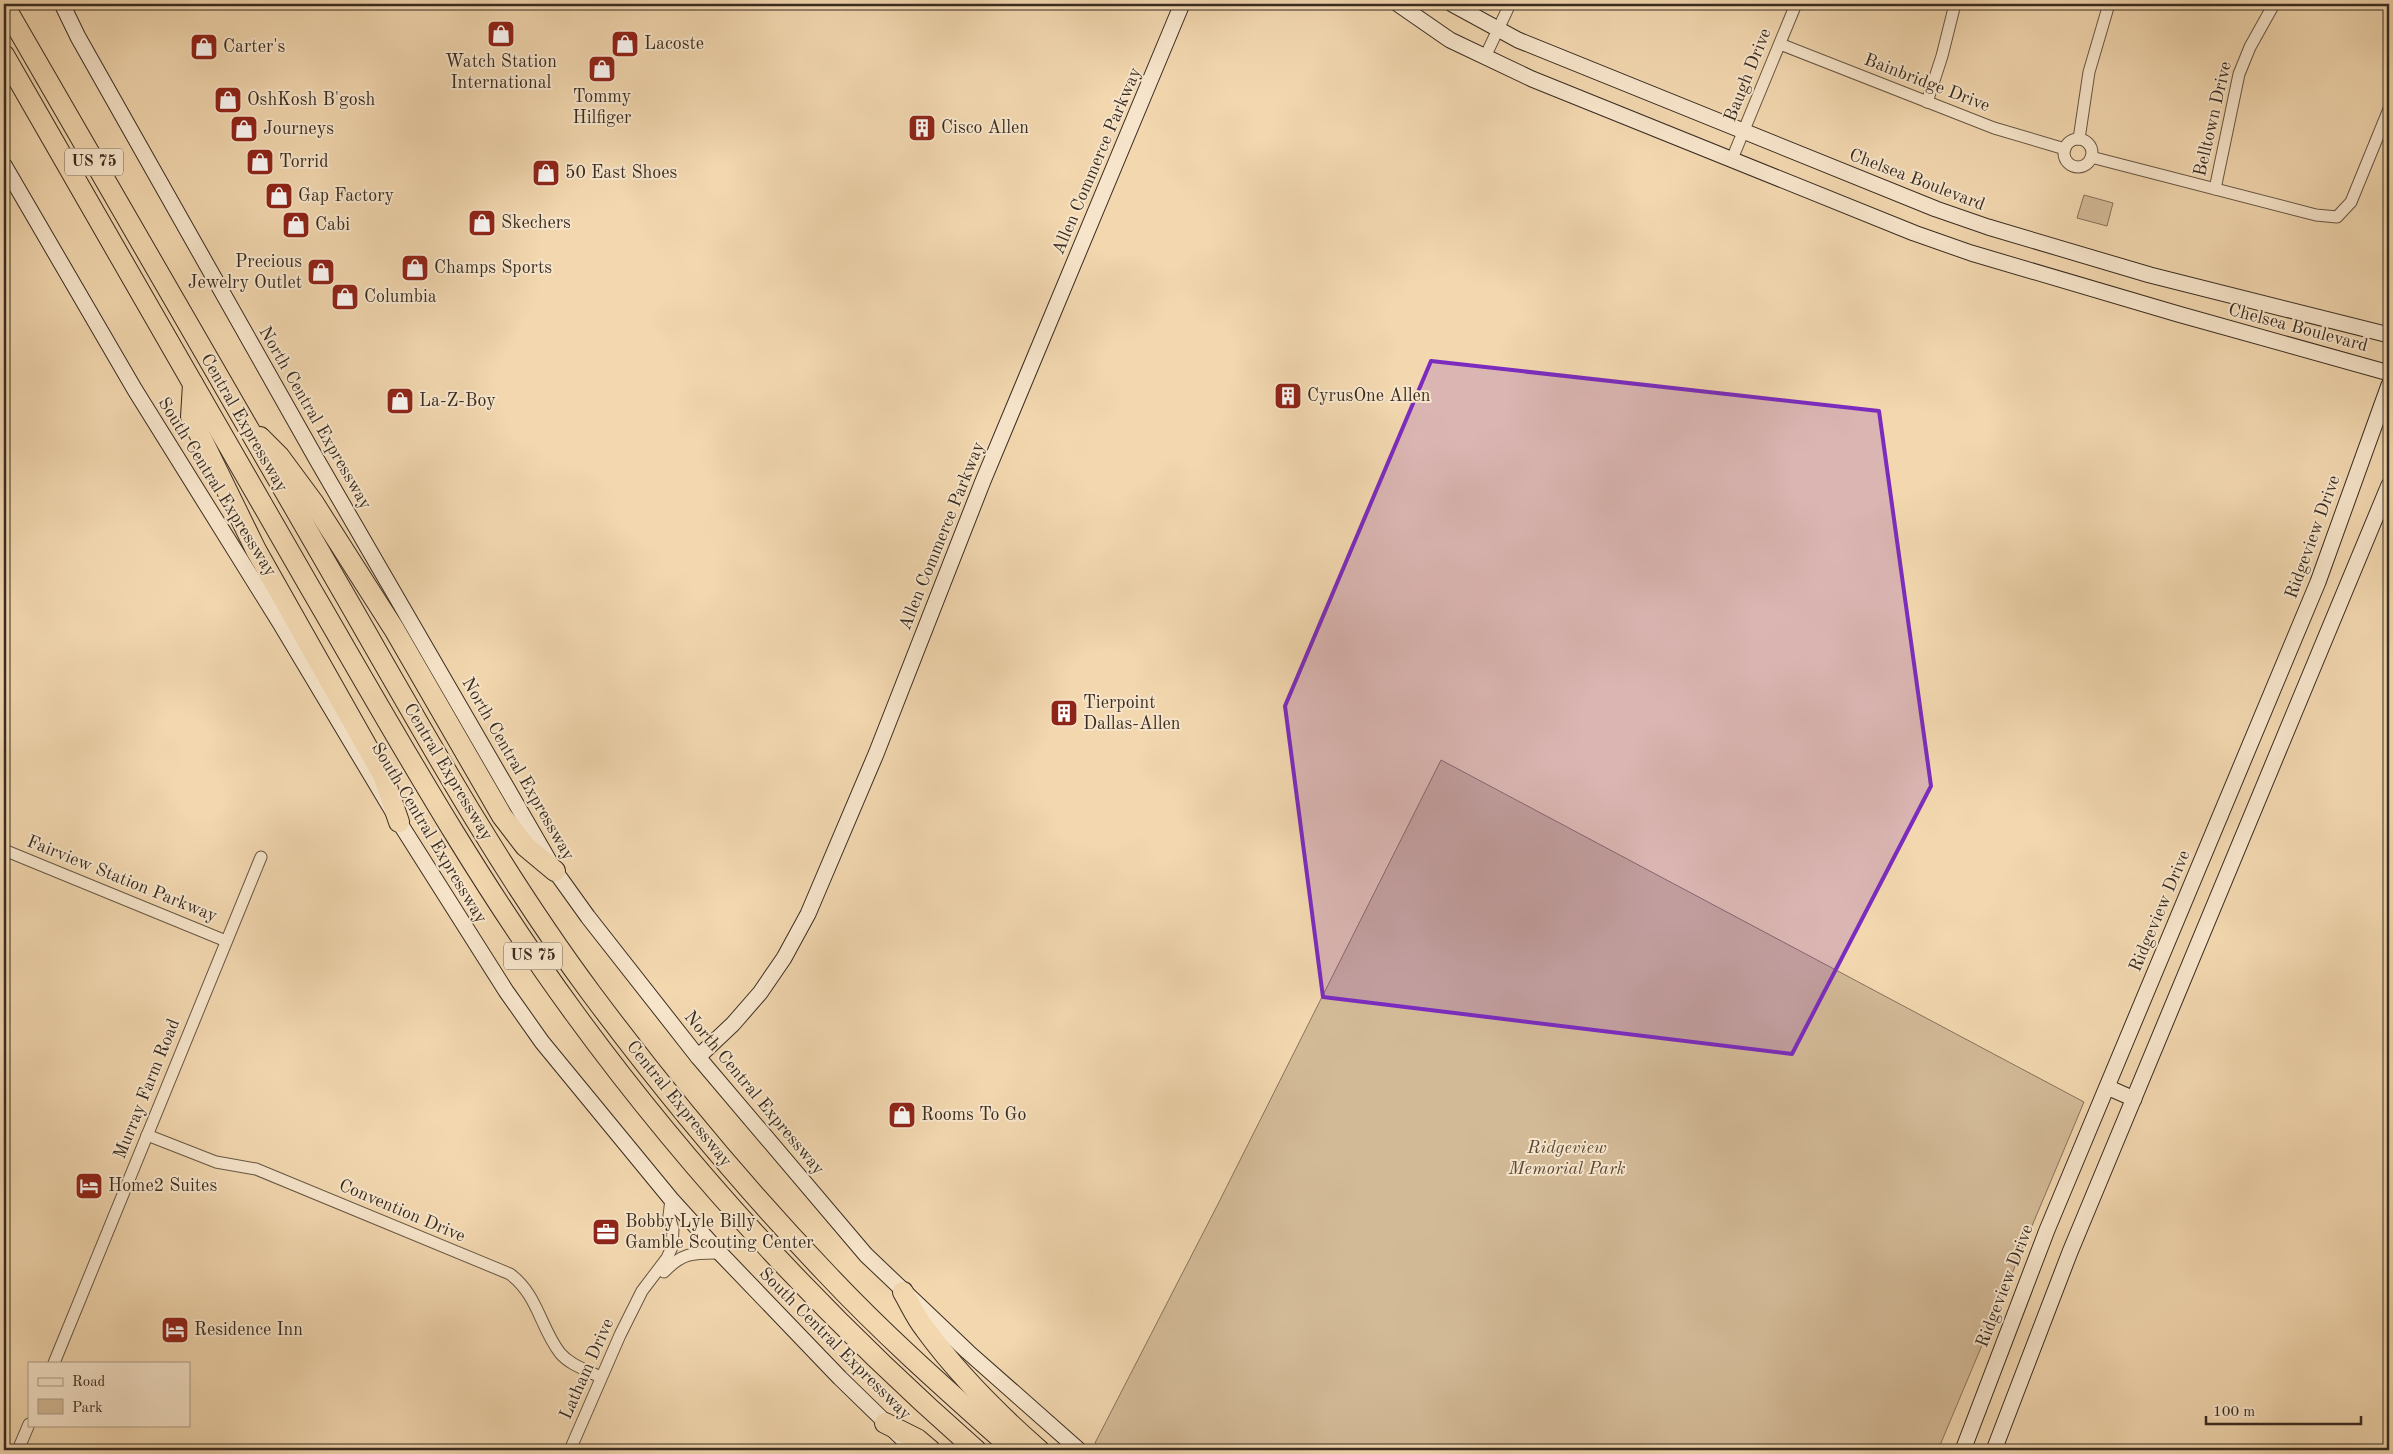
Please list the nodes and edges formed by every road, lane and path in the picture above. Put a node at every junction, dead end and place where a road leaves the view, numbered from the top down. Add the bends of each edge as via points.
1 (62, 4) edge
2 (1182, 4) edge
3 (1398, 4) edge
4 (1452, 4) edge
5 (1510, 4) edge
6 (1796, 4) edge
7 (1955, 4) edge
8 (2109, 4) edge
9 (2274, 4) edge
10 (4, 5) edge
11 (1498, 30) junction
12 (1780, 44) junction
13 (4, 55) edge
14 (1484, 57) junction
15 (1927, 102) junction
16 (2389, 109) edge
17 (1744, 131) junction
18 (2079, 139) junction
19 (2064, 150) junction
20 (2091, 157) junction
21 (1732, 159) junction
22 (4, 165) edge
23 (2215, 189) junction
24 (2389, 336) edge
25 (2389, 373) edge
26 (193, 384) junction
27 (2389, 385) edge
28 (241, 418) junction
29 (2389, 485) edge
30 (399, 822) junction
31 (4, 850) edge
32 (261, 857) dead end
33 (555, 871) junction
34 (226, 941) junction
35 (698, 1057) junction
36 (2107, 1087) junction
37 (2134, 1099) junction
38 (147, 1135) junction
39 (671, 1199) junction
40 (720, 1253) junction
41 (903, 1292) junction
42 (637, 1303) junction
43 (54, 1362) edge
44 (600, 1377) junction
45 (885, 1423) junction
46 (28, 1426) edge
47 (18, 1450) edge
48 (570, 1450) edge
49 (914, 1450) edge
50 (930, 1450) edge
51 (976, 1450) edge
52 (1014, 1450) edge
53 (1039, 1450) edge
54 (1079, 1450) edge
55 (1963, 1450) edge
56 (1994, 1450) edge

1 - 33 main road, North Central Expressway via 82,45 312,452
2 - 35 main road, Allen Commerce Parkway via 983,481 876,754 812,906 788,952 760,993
3 - 14 main road via 1450,40
4 - 11 main road, Chelsea Boulevard
5 - 11 street
6 - 12 street, Baugh Drive
7 - 15 street
8 - 18 street via 2089,72
9 - 23 street, Belltown Drive via 2239,74
10 - 28 highway, Central Expressway / US 75
11 - 14 street
11 - 17 main road, Chelsea Boulevard
12 - 15 street, Bainbridge Drive
12 - 17 street, Baugh Drive
13 - 26 highway, Central Expressway / US 75
14 - 21 main road, Chelsea Boulevard
15 - 19 street, Bainbridge Drive
16 - 23 street via 2350,202 2337,217 2327,218
17 - 21 street, Baugh Drive
17 - 24 main road, Chelsea Boulevard via 1936,209 2004,232 2150,275
18 - 19 street via 2068,143
18 - 20 street via 2089,144
19 - 20 street via 2066,160 2073,166 2082,166
20 - 23 street
21 - 25 main road, Chelsea Boulevard via 1970,253
22 - 30 main road, South Central Expressway via 135,390
26 - 30 highway via 191,417 256,550 383,775
26 - 51 highway, Central Expressway / US 75 via 450,828 582,1023 669,1135 768,1249 874,1357
27 - 36 main road, Ridgeview Drive via 2314,591
28 - 33 highway via 279,456 313,502 394,629 502,816 525,846
28 - 52 highway, Central Expressway / US 75 via 446,772 589,990 713,1148 826,1274 944,1389
29 - 37 main road
30 - 39 main road, South Central Expressway via 473,941 542,1042
31 - 34 street, Fairview Station Parkway
32 - 34 street, Murray Farm Road
33 - 35 main road, North Central Expressway
34 - 38 street, Murray Farm Road
35 - 41 main road, North Central Expressway via 826,1208
36 - 37 main road
36 - 55 main road, Ridgeview Drive via 2046,1230
37 - 56 main road via 2070,1252
38 - 43 street, Murray Farm Road
38 - 44 street, Convention Drive via 216,1162 256,1169 510,1274 527,1290 560,1352 570,1362
39 - 40 main road, South Central Expressway
39 - 42 street, Latham Drive via 672,1247
40 - 42 street, Latham Drive via 689,1254 680,1258
40 - 45 main road, South Central Expressway
41 - 53 highway via 924,1328 958,1368
41 - 54 main road, North Central Expressway
42 - 44 street, Latham Drive
44 - 48 street, Latham Drive
45 - 49 main road, South Central Expressway
45 - 50 highway via 917,1439
46 - 47 street

